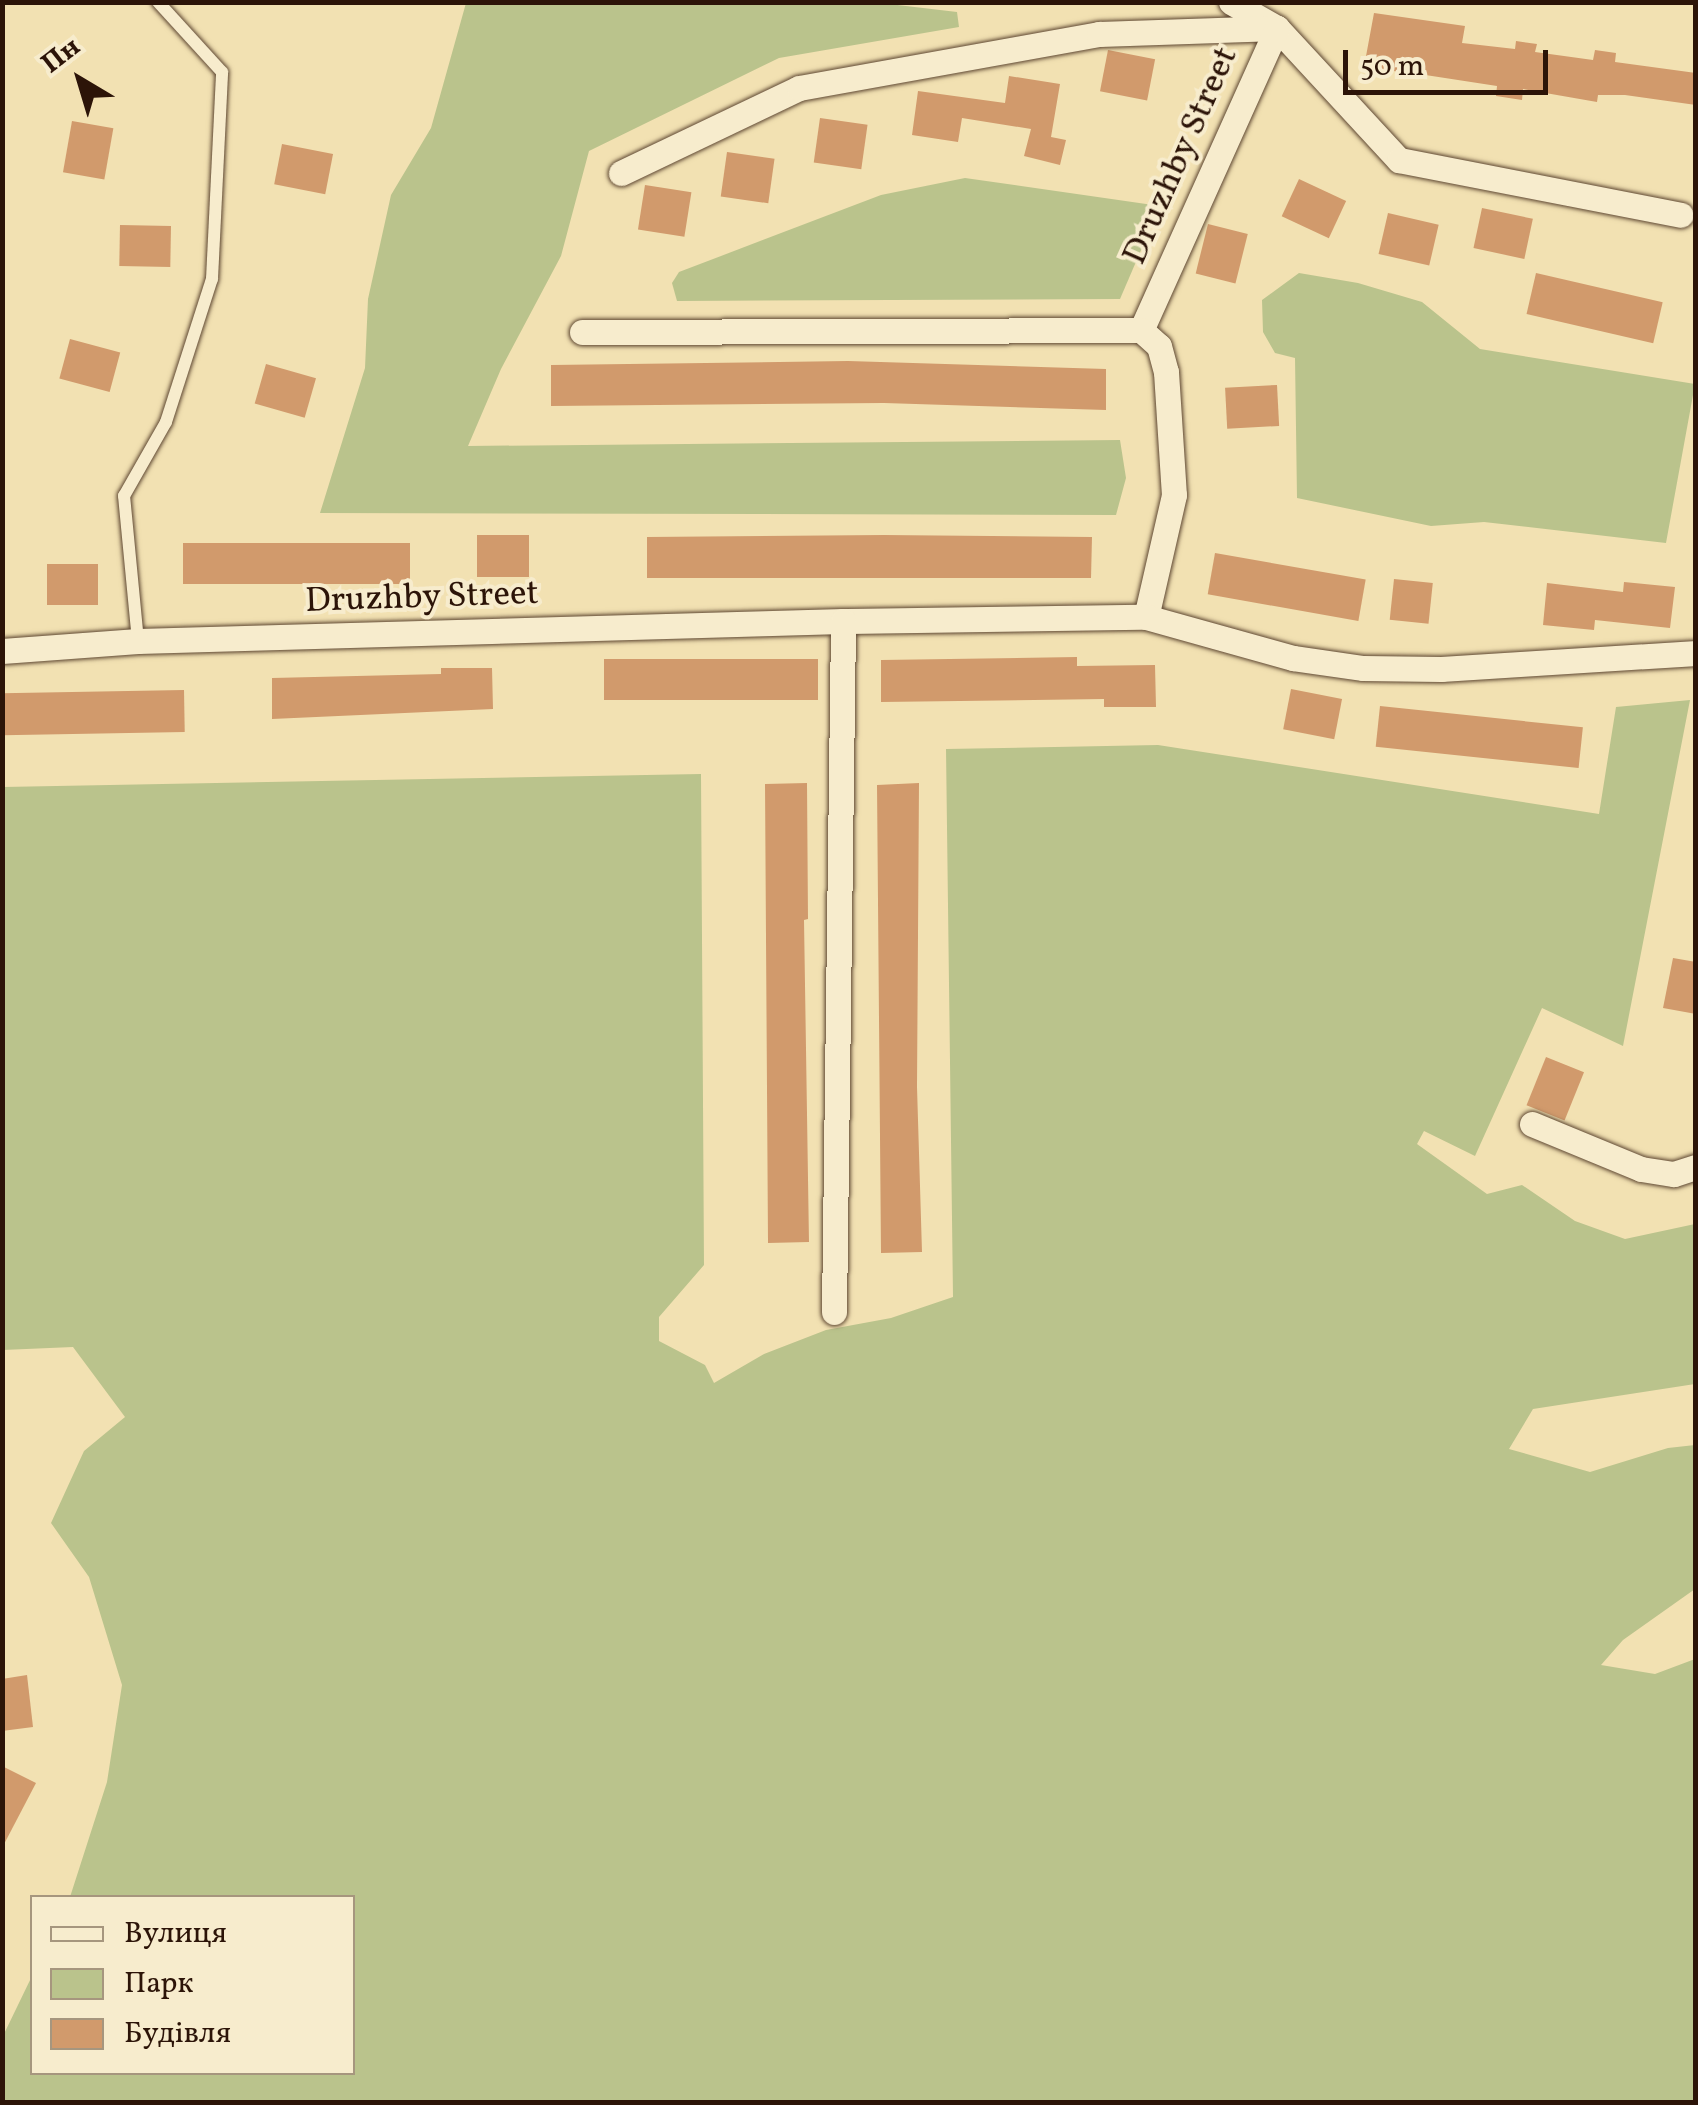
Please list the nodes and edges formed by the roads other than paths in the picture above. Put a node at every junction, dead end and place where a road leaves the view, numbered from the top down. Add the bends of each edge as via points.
1 (158, 2) edge
2 (1231, 2) edge
3 (1277, 28) junction
4 (621, 173) dead end
5 (1681, 215) dead end
6 (1141, 330) junction
7 (582, 332) dead end
8 (1146, 617) junction
9 (843, 621) junction
10 (138, 642) junction
11 (2, 651) edge
12 (1696, 653) edge
13 (1532, 1124) dead end
14 (1696, 1167) edge
15 (834, 1312) dead end

1 - 10 lane via 222,72 212,279 166,422 124,496
2 - 3 street
3 - 4 street, Druzhby Street via 1100,34 800,88
3 - 5 street via 1399,160
3 - 6 street, Druzhby Street
6 - 7 street
6 - 8 street via 1159,346 1166,372 1174,495
8 - 9 street, Druzhby Street
8 - 12 street, Druzhby Street via 1293,658 1363,668
9 - 10 street, Druzhby Street
9 - 15 street
10 - 11 street, Druzhby Street
13 - 14 street via 1641,1168 1674,1174

